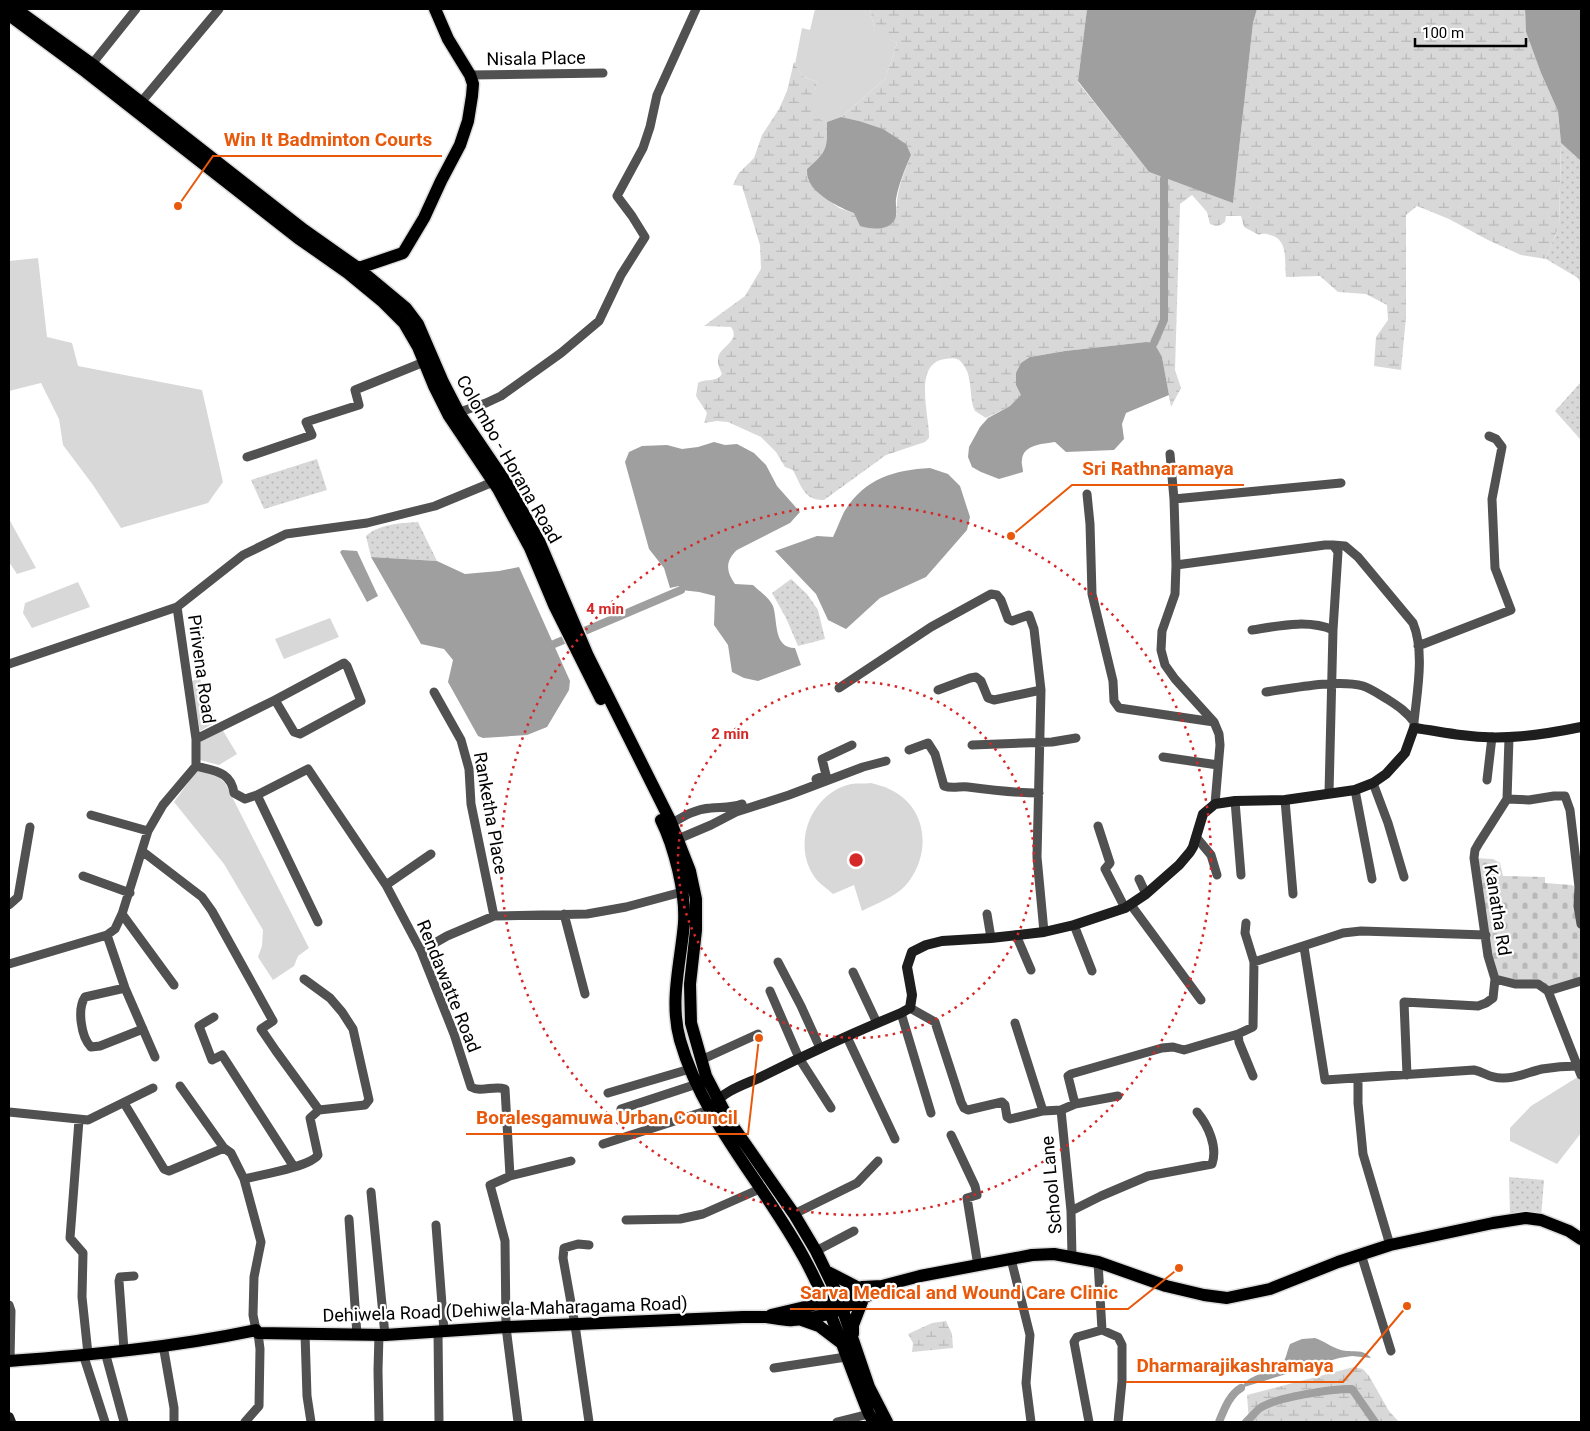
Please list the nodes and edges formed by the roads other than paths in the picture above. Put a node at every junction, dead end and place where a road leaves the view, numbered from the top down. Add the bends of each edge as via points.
1 (16, 9) edge
2 (136, 9) edge
3 (219, 9) edge
4 (434, 9) edge
5 (696, 9) edge
6 (9, 15) edge
7 (92, 64) junction
8 (603, 73) dead end
9 (470, 75) junction
10 (137, 107) junction
11 (353, 270) junction
12 (424, 362) junction
13 (454, 414) junction
14 (1489, 436) dead end
15 (1170, 454) dead end
16 (247, 457) dead end
17 (497, 479) junction
18 (1341, 483) dead end
19 (1087, 494) dead end
20 (1174, 499) junction
21 (1333, 545) junction
22 (1176, 565) junction
23 (176, 607) junction
24 (1252, 630) dead end
25 (1333, 630) junction
26 (579, 645) junction
27 (1418, 646) junction
28 (9, 664) edge
29 (1333, 684) junction
30 (839, 688) dead end
31 (938, 690) dead end
32 (1041, 690) junction
33 (434, 692) dead end
34 (1266, 692) dead end
35 (275, 700) junction
36 (1214, 722) junction
37 (1414, 725) junction
38 (1581, 727) edge
39 (1492, 737) junction
40 (1076, 738) dead end
41 (1509, 738) junction
42 (196, 739) junction
43 (1039, 742) junction
44 (852, 745) dead end
45 (972, 745) dead end
46 (909, 750) dead end
47 (1164, 757) dead end
48 (886, 761) dead end
49 (1218, 765) junction
50 (196, 766) junction
51 (1487, 780) dead end
52 (1373, 783) junction
53 (1355, 790) junction
54 (1039, 793) junction
55 (1329, 793) junction
56 (257, 795) junction
57 (1507, 799) junction
58 (1285, 800) junction
59 (1235, 801) junction
60 (1215, 804) junction
61 (91, 815) dead end
62 (671, 824) junction
63 (1098, 826) dead end
64 (30, 827) dead end
65 (148, 831) junction
66 (1196, 837) junction
67 (678, 839) junction
68 (142, 851) junction
69 (431, 854) dead end
70 (1217, 875) dead end
71 (1241, 875) dead end
72 (83, 876) dead end
73 (1139, 878) dead end
74 (1404, 878) dead end
75 (1372, 879) dead end
76 (386, 885) junction
77 (1580, 888) edge
78 (682, 892) junction
79 (130, 893) junction
80 (1146, 894) junction
81 (1293, 894) dead end
82 (9, 905) edge
83 (1128, 907) junction
84 (122, 914) junction
85 (564, 914) junction
86 (986, 914) dead end
87 (494, 916) junction
88 (318, 922) dead end
89 (1246, 923) dead end
90 (1581, 924) edge
91 (1074, 926) junction
92 (1044, 932) junction
93 (107, 935) junction
94 (1016, 935) junction
95 (1486, 935) junction
96 (991, 938) junction
97 (1304, 947) junction
98 (421, 951) junction
99 (778, 962) dead end
100 (1254, 962) junction
101 (9, 964) edge
102 (1031, 970) dead end
103 (1092, 971) dead end
104 (853, 972) dead end
105 (304, 979) dead end
106 (1495, 979) junction
107 (1581, 981) edge
108 (174, 985) dead end
109 (125, 988) junction
110 (770, 991) dead end
111 (1548, 991) junction
112 (585, 994) dead end
113 (1201, 1000) dead end
114 (906, 1011) junction
115 (214, 1017) dead end
116 (877, 1023) junction
117 (1015, 1023) dead end
118 (143, 1029) junction
119 (758, 1034) dead end
120 (1238, 1034) junction
121 (847, 1037) junction
122 (820, 1048) junction
123 (155, 1057) dead end
124 (799, 1058) junction
125 (701, 1060) junction
126 (1578, 1066) junction
127 (690, 1069) junction
128 (1407, 1075) junction
129 (1253, 1076) dead end
130 (1581, 1076) edge
131 (1358, 1078) junction
132 (697, 1084) junction
133 (180, 1086) dead end
134 (154, 1088) dead end
135 (608, 1093) dead end
136 (1118, 1096) dead end
137 (718, 1099) junction
138 (124, 1103) junction
139 (1075, 1104) junction
140 (830, 1108) dead end
141 (621, 1109) dead end
142 (319, 1110) junction
143 (709, 1110) junction
144 (1061, 1110) junction
145 (1043, 1111) junction
146 (9, 1112) edge
147 (1197, 1112) dead end
148 (931, 1113) dead end
149 (79, 1120) junction
150 (950, 1136) dead end
151 (895, 1139) dead end
152 (603, 1144) dead end
153 (224, 1148) junction
154 (571, 1161) dead end
155 (878, 1161) dead end
156 (294, 1167) junction
157 (510, 1176) junction
158 (244, 1179) junction
159 (762, 1188) junction
160 (371, 1192) dead end
161 (1071, 1211) junction
162 (794, 1214) junction
163 (349, 1219) dead end
164 (626, 1220) dead end
165 (436, 1225) dead end
166 (854, 1231) dead end
167 (1581, 1239) edge
168 (1390, 1245) junction
169 (589, 1246) dead end
170 (816, 1251) junction
171 (1361, 1254) junction
172 (1072, 1257) junction
173 (1011, 1259) junction
174 (1098, 1262) junction
175 (978, 1266) junction
176 (826, 1271) junction
177 (134, 1276) dead end
178 (816, 1282) junction
179 (861, 1293) junction
180 (9, 1305) edge
181 (834, 1305) junction
182 (799, 1314) junction
183 (575, 1325) junction
184 (506, 1327) junction
185 (1102, 1330) junction
186 (257, 1332) junction
187 (441, 1332) junction
188 (305, 1334) junction
189 (357, 1335) junction
190 (382, 1335) junction
191 (853, 1338) junction
192 (840, 1342) junction
193 (163, 1345) junction
194 (124, 1350) junction
195 (1391, 1351) dead end
196 (105, 1352) junction
197 (86, 1354) junction
198 (846, 1357) junction
199 (10, 1361) edge
200 (774, 1368) dead end
201 (9, 1417) edge
202 (872, 1418) edge
203 (11, 1422) edge
204 (106, 1422) edge
205 (124, 1422) edge
206 (174, 1422) edge
207 (245, 1422) edge
208 (311, 1422) edge
209 (379, 1422) edge
210 (439, 1422) edge
211 (518, 1422) edge
212 (589, 1422) edge
213 (837, 1422) edge
214 (887, 1422) edge
215 (1031, 1422) edge
216 (1089, 1422) edge
217 (1118, 1422) edge

1 - 7 main road, Colombo - Horana Road
2 - 7 street
3 - 10 street
4 - 9 main road
5 - 13 street via 657,95 643,148 617,196 645,237 621,275 601,318 561,353 501,396
6 - 10 main road, Colombo - Horana Road
7 - 10 main road, Colombo - Horana Road
8 - 9 street, Nisala Place
9 - 11 main road via 473,84 468,121 460,145 424,218 403,253
10 - 11 main road, Colombo - Horana Road via 267,208 328,247
11 - 12 main road, Colombo - Horana Road via 404,323
11 - 13 main road, Colombo - Horana Road via 389,293 413,316
12 - 13 main road, Colombo - Horana Road
12 - 16 street via 355,390 360,405 306,422 312,435
13 - 17 main road, Colombo - Horana Road
14 - 27 street via 1502,447 1492,500 1495,568 1511,610
15 - 20 street
17 - 23 street, Pirivena Road via 416,511 367,523 286,534 243,555
17 - 26 main road, Colombo - Horana Road via 540,543
18 - 20 street
19 - 36 street via 1092,594 1113,681 1114,701 1119,708
20 - 22 street
21 - 22 street
21 - 25 street via 1338,552
21 - 27 street via 1345,546 1413,623
22 - 36 street via 1175,594 1162,631 1161,650 1165,665 1175,679
23 - 28 street
23 - 42 street, Pirivena Road
24 - 25 street via 1292,624 1323,625
25 - 29 street
26 - 62 main road, Colombo - Horana Road
26 - 78 main road, Colombo - Horana Road via 623,747 664,826
27 - 37 street via 1419,680
29 - 34 street
29 - 37 street via 1365,687 1408,714
29 - 55 street
30 - 32 street via 931,628 991,594 1001,600 1008,619 1012,621 1029,615 1034,629
31 - 32 street via 976,677 988,698 994,700
32 - 43 street
33 - 87 street, Ranketha Place via 461,740 469,769 471,804
35 - 35 street via 344,663 361,701 300,734 294,732
35 - 42 street
36 - 49 street via 1219,734
37 - 39 street via 1461,735
37 - 52 street via 1405,753
38 - 41 street
39 - 41 street
39 - 51 street
40 - 43 street
41 - 57 street
42 - 50 street, Pirivena Road
43 - 45 street
43 - 54 street
44 - 62 street via 822,759 826,775 734,807 690,812
46 - 54 street via 928,743 935,754 944,786 948,788
47 - 49 street
48 - 67 street via 736,812
49 - 60 street
50 - 56 street via 224,774 233,782 234,793 245,799
50 - 65 street via 163,805
52 - 53 street
52 - 74 street
53 - 55 street
53 - 75 street
54 - 92 street via 1037,858
55 - 58 street
56 - 76 street, Rendawatte Road via 308,769
56 - 88 street
57 - 77 street via 1565,796 1570,810
57 - 95 street, Kanatha Rd via 1475,850
58 - 59 street
58 - 81 street
59 - 60 street
59 - 71 street
60 - 66 street via 1203,814
61 - 65 street
62 - 67 main road, Colombo - Horana Road
63 - 83 street via 1110,863 1105,868
64 - 82 street via 18,897
65 - 68 street
66 - 70 street via 1211,856
66 - 80 street via 1194,847 1179,865
67 - 125 main road, Colombo - Horana Road via 696,898 690,984 691,1023
68 - 79 street
68 - 142 street via 202,897 212,911 273,1021 261,1029
69 - 76 street
72 - 79 street
73 - 80 street
76 - 98 street, Rendawatte Road
77 - 90 street
78 - 85 street via 587,914
78 - 127 main road, Colombo - Horana Road via 684,922 676,977 676,1006 679,1038
79 - 84 street
80 - 83 street
83 - 91 street
83 - 113 street
84 - 93 street via 115,929
84 - 108 street
85 - 87 street
85 - 112 street
86 - 96 street
87 - 98 street
89 - 100 street via 1245,933
91 - 92 street
91 - 103 street
92 - 94 street
93 - 101 street
93 - 109 street
94 - 96 street
94 - 102 street
95 - 97 street via 1361,931 1343,933
95 - 106 street, Kanatha Rd
96 - 114 street via 942,941 912,952 907,967 912,995
97 - 100 street
97 - 131 street via 1325,1080
98 - 157 street, Rendawatte Road via 471,1087 506,1089
99 - 122 street
100 - 120 street via 1253,1027
104 - 116 street
105 - 142 street via 330,998 353,1029 369,1100 365,1105
106 - 111 street, Kanatha Rd via 1515,984 1538,984
106 - 128 street via 1493,998 1478,1006 1404,1002
107 - 111 street
109 - 118 street
109 - 118 street via 85,997 80,1012 86,1042 91,1047 100,1046
110 - 124 street
111 - 126 street
114 - 116 street
114 - 145 street, School Lane via 936,1022 964,1108 968,1110 1002,1102 1010,1119
114 - 148 street
115 - 156 street via 199,1026 212,1060 222,1055
116 - 121 street
117 - 145 street
118 - 123 street
119 - 125 street
120 - 129 street
120 - 139 street via 1184,1050 1162,1048 1072,1074 1068,1076
121 - 122 street
121 - 151 street
122 - 124 street
124 - 137 street
124 - 140 street
125 - 137 main road, Colombo - Horana Road
126 - 128 street via 1557,1066 1504,1078 1485,1076 1474,1070
126 - 130 street
127 - 132 main road, Colombo - Horana Road
127 - 135 street
128 - 131 street
131 - 168 street via 1363,1154
132 - 141 street
132 - 143 main road, Colombo - Horana Road
133 - 153 street
134 - 138 street
136 - 139 street, School Lane
137 - 143 street
137 - 162 main road, Colombo - Horana Road via 730,1122
138 - 149 street via 88,1120
138 - 153 street via 164,1169 169,1170
139 - 144 street, School Lane
142 - 156 street via 310,1118 318,1155 315,1160
143 - 152 street
143 - 159 main road, Colombo - Horana Road
144 - 145 street, School Lane
144 - 161 street, School Lane
146 - 149 street
147 - 161 street via 1209,1133 1215,1156 1212,1164 1148,1176
149 - 197 street via 70,1238 83,1253
150 - 175 street via 977,1195 968,1198
153 - 158 street via 231,1153
154 - 157 street
155 - 162 street via 857,1183
156 - 158 street
157 - 184 street via 490,1185 505,1241
158 - 186 street via 261,1242 254,1277 253,1315
159 - 164 street via 703,1214 680,1219
159 - 178 main road, Colombo - Horana Road
160 - 190 street
161 - 172 street, School Lane
162 - 170 main road, Colombo - Horana Road
163 - 189 street
165 - 187 street
166 - 170 street
167 - 168 main road, Dehiwela Road (Dehiwela-Maharagama Road) via 1541,1220 1526,1218 1493,1222
168 - 171 main road, Dehiwela Road (Dehiwela-Maharagama Road)
169 - 183 street via 578,1244 564,1249
170 - 176 main road, Colombo - Horana Road
171 - 174 main road, Dehiwela Road (Dehiwela-Maharagama Road) via 1270,1289 1227,1298 1166,1286
171 - 195 street
172 - 173 main road, Dehiwela Road (Dehiwela-Maharagama Road) via 1047,1255
172 - 174 main road, Dehiwela Road (Dehiwela-Maharagama Road)
173 - 175 main road, Dehiwela Road (Dehiwela-Maharagama Road)
173 - 215 street via 1030,1335 1026,1383
174 - 185 street
175 - 179 main road, Dehiwela Road (Dehiwela-Maharagama Road) via 920,1276
176 - 179 main road
176 - 181 main road, Colombo - Horana Road
177 - 194 street via 120,1277 119,1282
178 - 181 main road, Colombo - Horana Road
178 - 182 main road
179 - 181 main road, Dehiwela Road (Dehiwela-Maharagama Road)
179 - 191 main road
180 - 199 street
181 - 182 main road, Dehiwela Road (Dehiwela-Maharagama Road)
181 - 191 main road
181 - 192 main road
182 - 183 main road, Dehiwela Road (Dehiwela-Maharagama Road) via 792,1321 766,1317
182 - 192 main road
183 - 184 main road, Dehiwela Road (Dehiwela-Maharagama Road)
183 - 212 street
184 - 187 main road, Dehiwela Road (Dehiwela-Maharagama Road)
184 - 211 street
185 - 216 street via 1077,1336 1074,1342
185 - 217 street via 1118,1337 1122,1345
186 - 188 main road, Dehiwela Road (Dehiwela-Maharagama Road)
186 - 193 main road, Dehiwela Road (Dehiwela-Maharagama Road)
186 - 207 street via 260,1349 259,1406
187 - 190 main road, Dehiwela Road (Dehiwela-Maharagama Road)
187 - 210 street
188 - 189 main road, Dehiwela Road (Dehiwela-Maharagama Road)
188 - 208 street
189 - 190 main road, Dehiwela Road (Dehiwela-Maharagama Road)
190 - 209 street via 378,1370
191 - 214 main road via 869,1387
192 - 198 main road
193 - 194 main road, Dehiwela Road (Dehiwela-Maharagama Road)
193 - 206 street
194 - 196 main road, Dehiwela Road (Dehiwela-Maharagama Road)
196 - 197 main road, Dehiwela Road (Dehiwela-Maharagama Road)
196 - 205 street
197 - 199 main road, Dehiwela Road (Dehiwela-Maharagama Road)
197 - 204 street
198 - 200 street
198 - 202 main road
201 - 203 street
202 - 213 street

